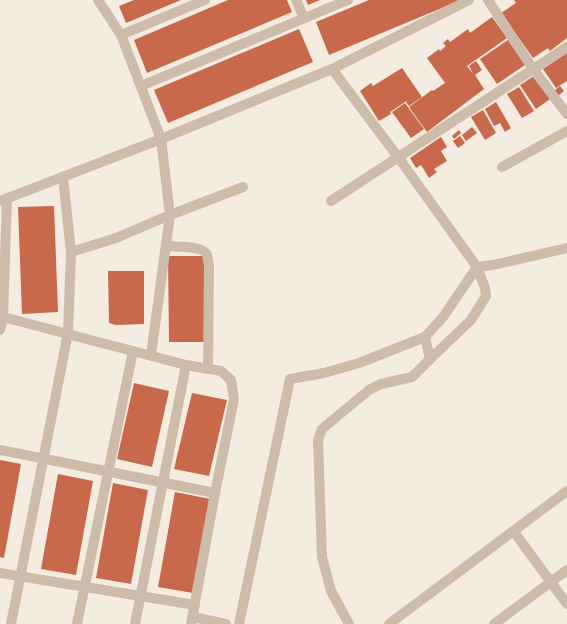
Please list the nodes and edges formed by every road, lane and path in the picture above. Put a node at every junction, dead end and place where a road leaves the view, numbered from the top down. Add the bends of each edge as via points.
1 (98, 0) edge
2 (205, 0) edge
3 (296, 0) edge
4 (348, 0) edge
5 (469, 0) edge
6 (488, 0) edge
7 (304, 18) junction
8 (121, 35) junction
9 (567, 47) edge
10 (332, 69) junction
11 (533, 69) junction
12 (141, 86) junction
13 (567, 114) edge
14 (567, 131) edge
15 (161, 139) junction
16 (398, 157) junction
17 (502, 167) dead end
18 (63, 177) junction
19 (243, 187) dead end
20 (3, 199) edge
21 (331, 201) dead end
22 (170, 215) junction
23 (166, 246) junction
24 (567, 248) edge
25 (71, 252) junction
26 (477, 267) junction
27 (3, 317) junction
28 (0, 330) edge
29 (68, 334) junction
30 (425, 337) junction
31 (133, 351) junction
32 (151, 355) junction
33 (430, 359) junction
34 (186, 365) junction
35 (208, 369) junction
36 (0, 450) edge
37 (43, 458) junction
38 (108, 471) junction
39 (163, 482) junction
40 (567, 491) edge
41 (215, 493) junction
42 (514, 532) junction
43 (567, 570) edge
44 (0, 573) edge
45 (20, 576) junction
46 (550, 583) junction
47 (84, 587) junction
48 (140, 596) junction
49 (567, 604) edge
50 (195, 605) junction
51 (192, 621) edge
52 (392, 622) edge
53 (11, 624) edge
54 (77, 624) edge
55 (135, 624) edge
56 (226, 624) edge
57 (239, 624) edge
58 (349, 624) edge
59 (494, 624) edge

1 - 8 street
2 - 8 street
3 - 7 street
4 - 7 street
5 - 10 street
6 - 11 street
7 - 12 street
8 - 12 street
9 - 11 street
10 - 15 street
10 - 16 street
11 - 13 street
11 - 16 street
12 - 15 street
14 - 17 street
15 - 18 street
15 - 22 street
16 - 21 street
16 - 26 street
18 - 20 street
18 - 25 street
19 - 22 street
20 - 27 street
22 - 23 street
22 - 25 street via 131,233
23 - 32 street
23 - 35 street via 193,248 207,254
24 - 26 street
25 - 29 street
26 - 30 street
26 - 33 street via 486,296 470,320
27 - 28 street
27 - 29 street
29 - 31 street
29 - 37 street
30 - 33 street
30 - 57 street via 358,363 290,380
31 - 32 street
31 - 38 street
32 - 34 street
33 - 58 street via 412,377 381,384 369,390 322,429 318,440 322,557 331,591
34 - 35 street
34 - 39 street
35 - 41 street via 221,372 231,380 234,400
36 - 37 street
37 - 38 street
37 - 45 street
38 - 39 street
38 - 47 street
39 - 41 street
39 - 48 street
40 - 42 street
41 - 50 street
42 - 46 street
42 - 52 street
43 - 46 street
44 - 45 street
45 - 47 street
45 - 53 street
46 - 49 street
46 - 59 street
47 - 48 street
47 - 54 street
48 - 50 street
48 - 55 street
50 - 51 street
51 - 56 street

